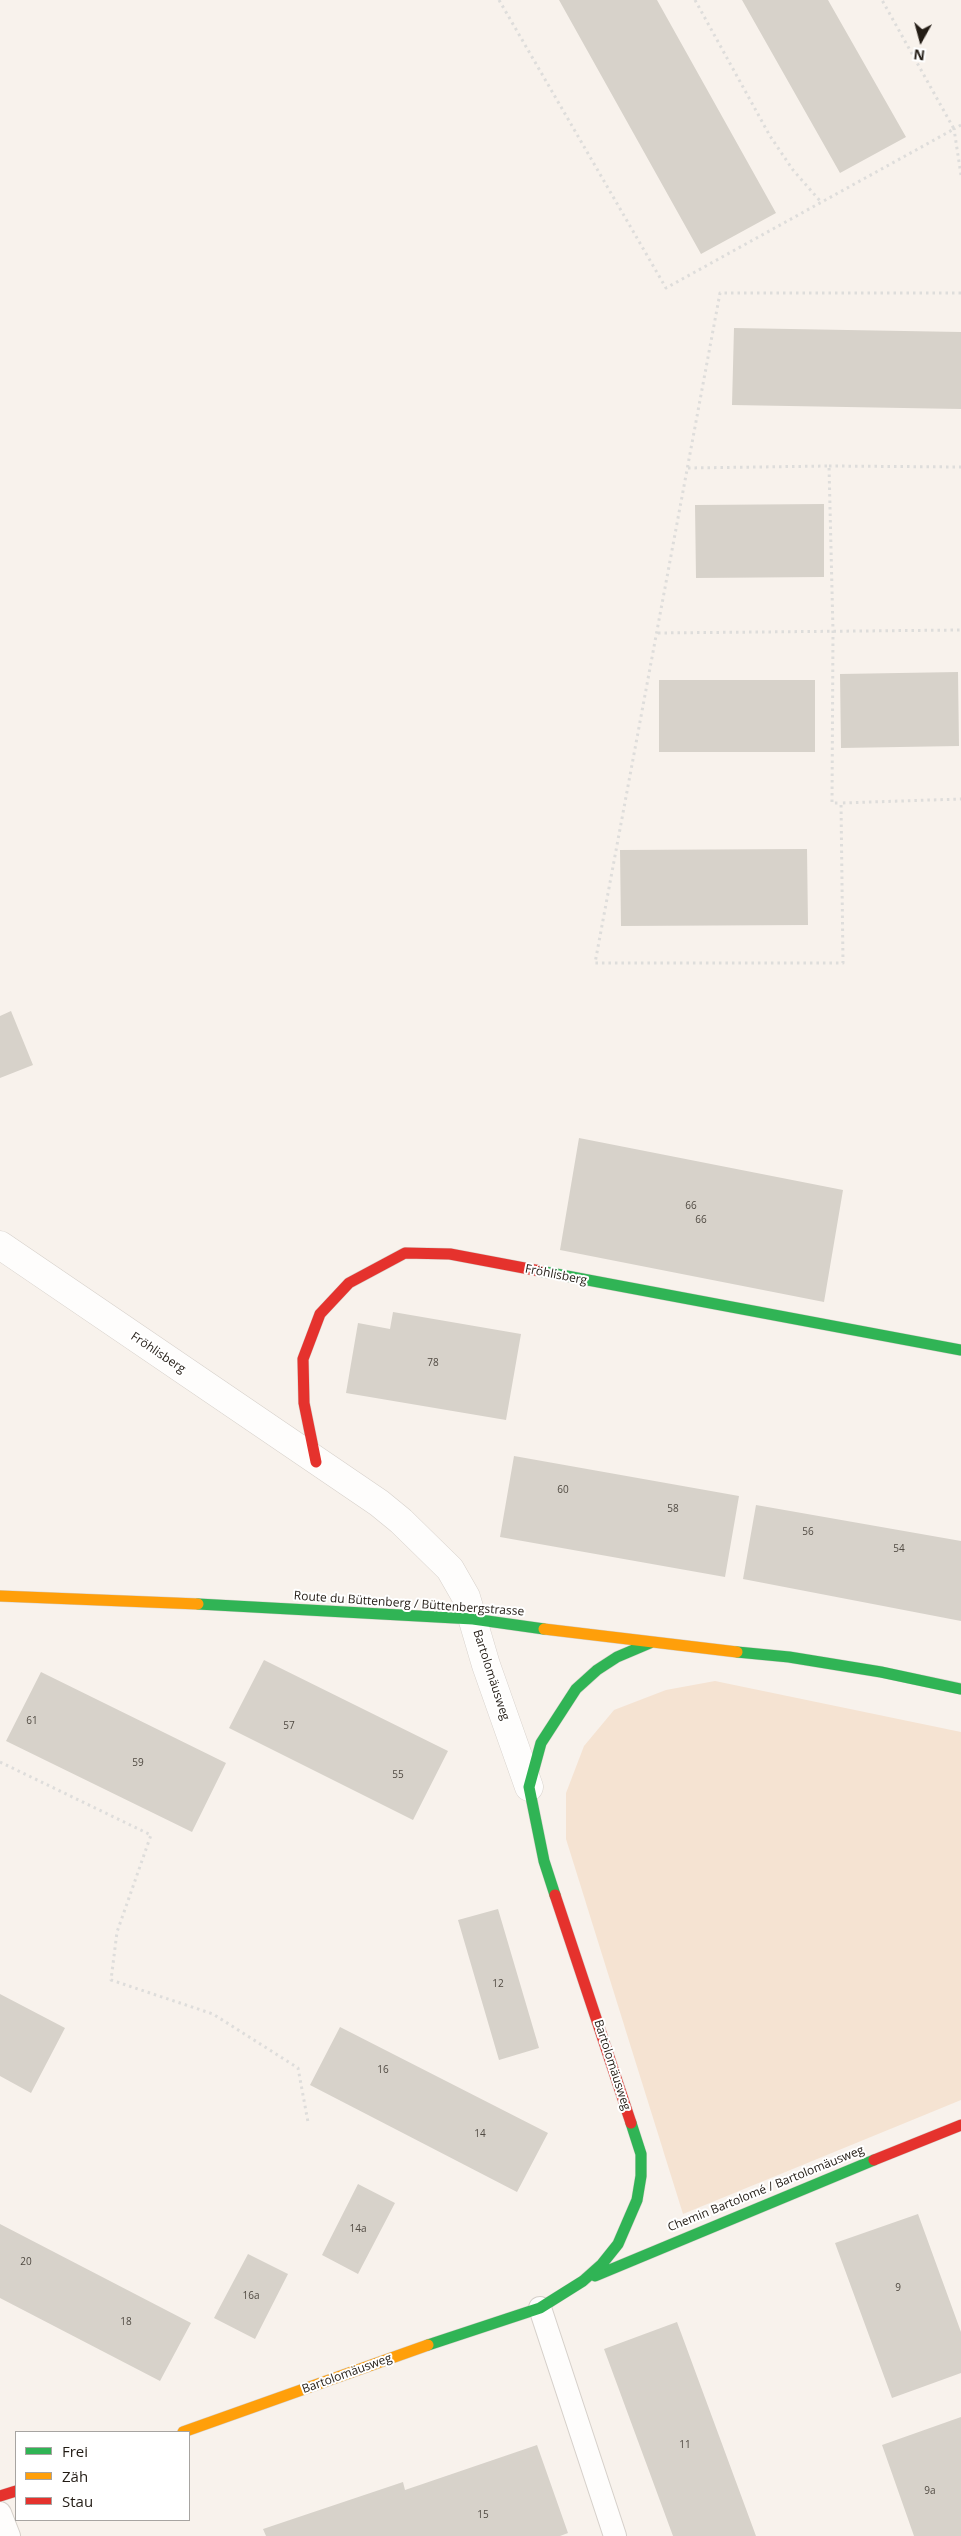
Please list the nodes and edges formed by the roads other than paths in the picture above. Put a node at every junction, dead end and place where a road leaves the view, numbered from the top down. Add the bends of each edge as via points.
1 (0, 1245) edge
2 (961, 1350) edge
3 (316, 1462) junction
4 (0, 1596) edge
5 (473, 1620) junction
6 (650, 1642) junction
7 (961, 1689) edge
8 (529, 1787) junction
9 (961, 2125) edge
10 (583, 2281) junction
11 (540, 2308) junction
12 (186, 2431) edge
13 (15, 2491) edge
14 (0, 2496) edge
15 (0, 2514) edge
16 (9, 2536) edge
17 (615, 2536) edge

1 - 3 street, Fröhlisberg
2 - 3 street, Fröhlisberg via 450,1254 405,1253 349,1283 320,1314 303,1359 304,1403
3 - 5 street, Fröhlisberg via 401,1520 450,1569 466,1597
4 - 5 street, Route du Büttenberg / Büttenbergstrasse via 100,1598
5 - 6 street, Route du Büttenberg / Büttenbergstrasse
5 - 8 street, Bartolomäusweg
6 - 7 street, Route du Büttenberg / Büttenbergstrasse via 789,1657
6 - 8 street, Bartolomäusweg via 596,1670 576,1689 541,1743
8 - 10 street, Bartolomäusweg via 544,1861 641,2154 641,2176 630,2221 618,2244
9 - 10 street, Chemin Bartolomé / Bartolomäusweg
10 - 11 street, Bartolomäusweg
11 - 12 street, Bartolomäusweg
11 - 17 lane
13 - 14 street
15 - 16 lane

